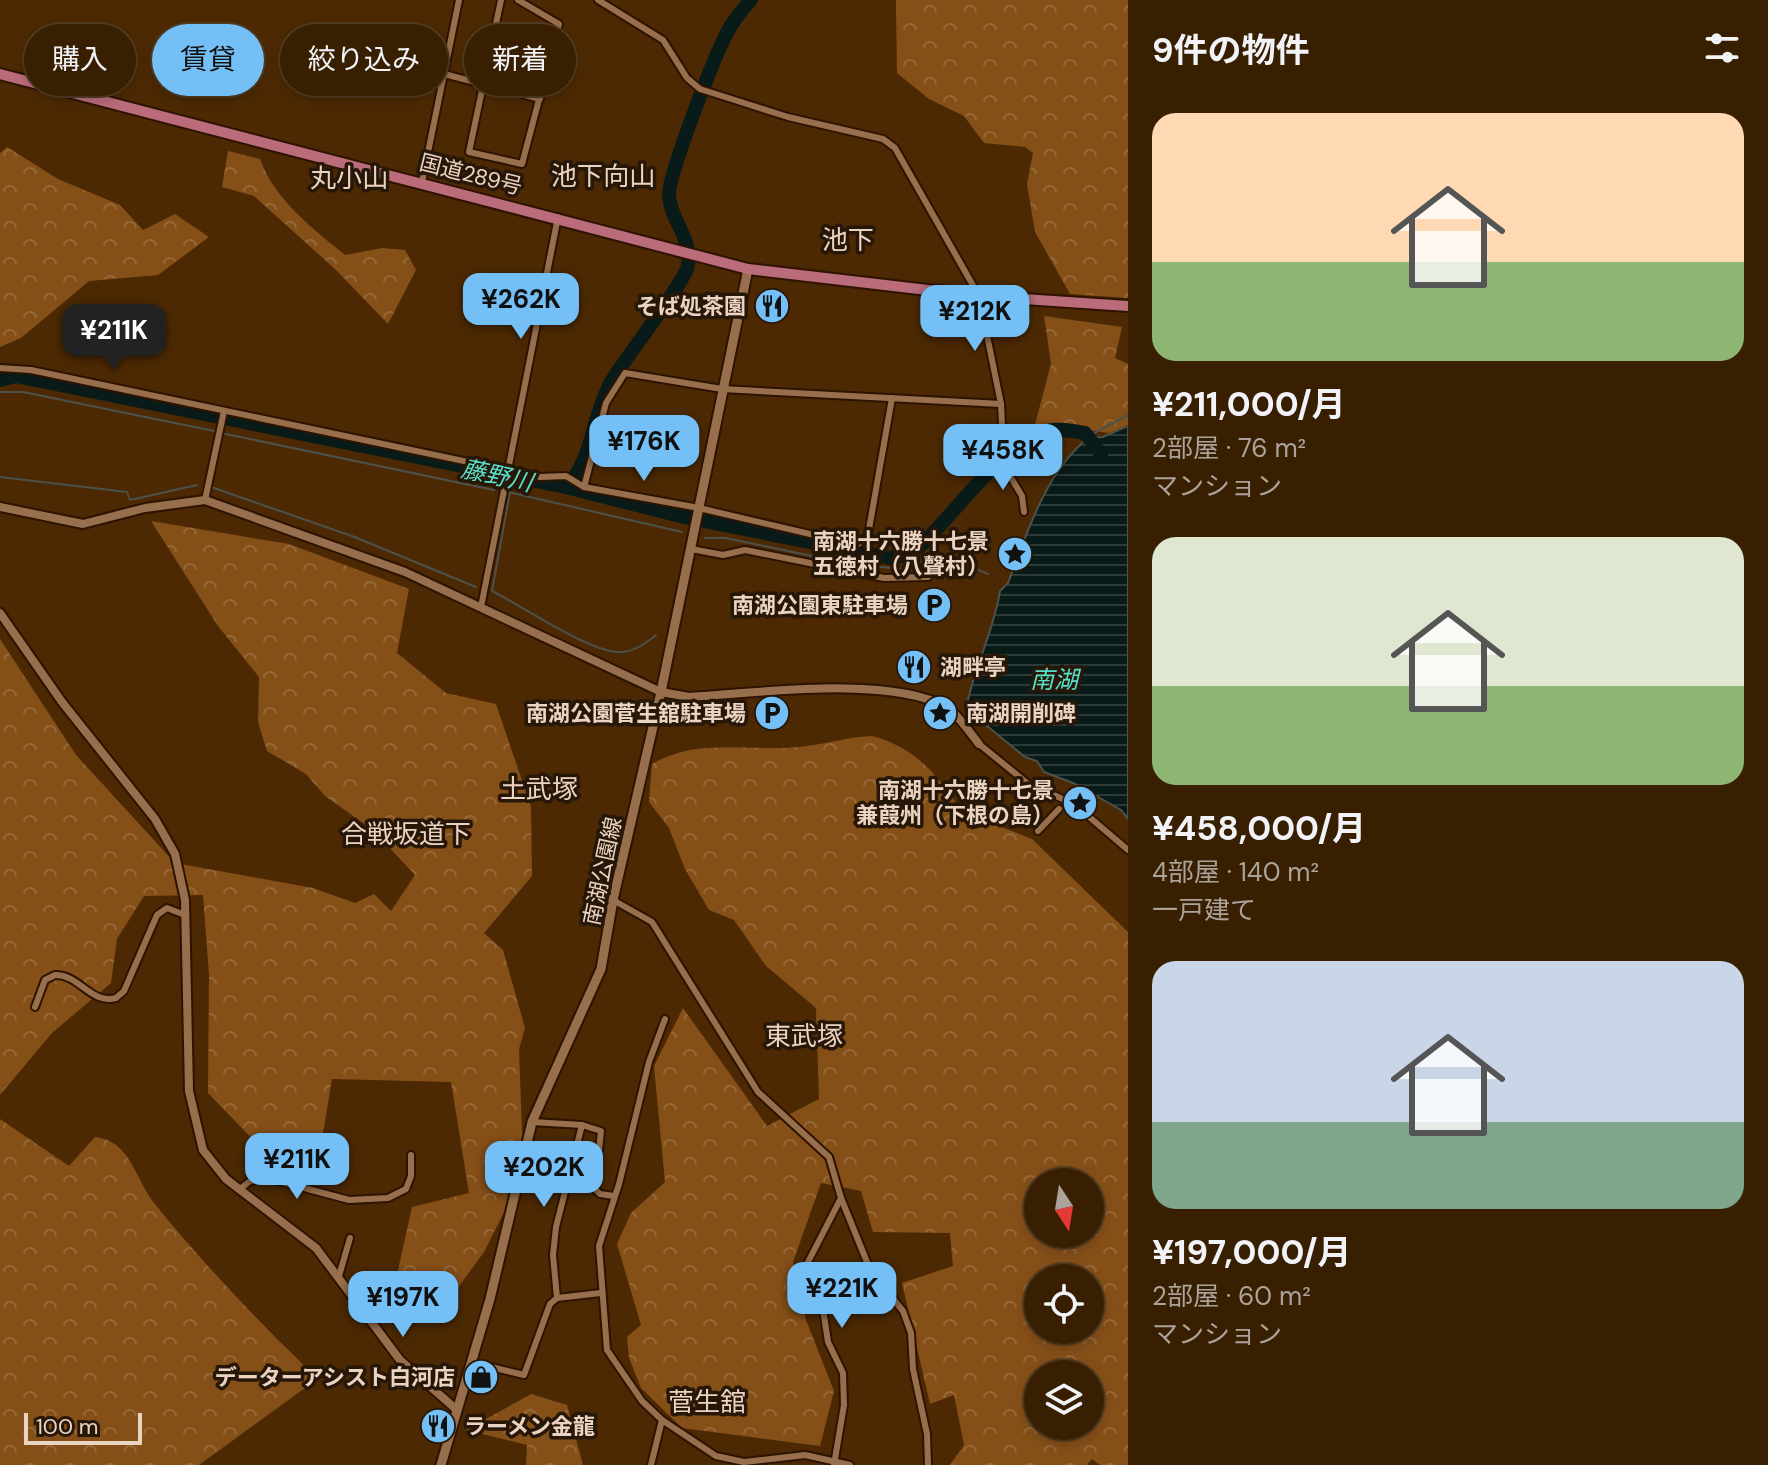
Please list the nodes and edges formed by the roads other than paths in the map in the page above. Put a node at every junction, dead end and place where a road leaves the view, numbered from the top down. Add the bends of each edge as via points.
1 (459, 0) edge
2 (501, 0) edge
3 (518, 0) edge
4 (598, 0) edge
5 (496, 24) edge
6 (448, 54) edge
7 (0, 74) edge
8 (440, 96) edge
9 (481, 96) edge
10 (527, 96) edge
11 (540, 99) junction
12 (422, 182) junction
13 (558, 217) junction
14 (748, 269) junction
15 (979, 296) junction
16 (1128, 306) edge
17 (0, 368) edge
18 (722, 389) junction
19 (892, 398) junction
20 (1001, 404) junction
21 (224, 411) junction
22 (510, 471) junction
23 (584, 487) junction
24 (205, 500) junction
25 (0, 507) edge
26 (699, 508) junction
27 (1024, 512) dead end
28 (691, 549) junction
29 (928, 577) dead end
30 (481, 607) junction
31 (0, 613) edge
32 (661, 692) junction
33 (979, 744) joint
34 (1059, 809) dead end
35 (1038, 831) dead end
36 (1128, 850) edge
37 (613, 900) junction
38 (185, 915) junction
39 (35, 1007) dead end
40 (665, 1019) dead end
41 (532, 1122) junction
42 (582, 1125) junction
43 (411, 1155) dead end
44 (240, 1189) junction
45 (614, 1196) junction
46 (841, 1198) junction
47 (350, 1238) dead end
48 (339, 1276) junction
49 (601, 1293) junction
50 (557, 1298) junction
51 (471, 1362) junction
52 (457, 1410) junction
53 (662, 1420) junction
54 (834, 1463) edge
55 (441, 1465) edge
56 (651, 1465) edge
57 (850, 1465) edge
58 (928, 1465) edge

1 - 6 street
2 - 5 street
3 - 11 street via 559,24
4 - 15 street via 663,40 687,78 703,90 883,139 895,148
7 - 12 highway, 国道289号
8 - 12 street
9 - 11 street via 469,152 522,164
10 - 11 street
12 - 13 highway, 国道289号
13 - 14 highway, 国道289号
13 - 22 street
14 - 15 highway, 国道289号
14 - 18 main road, 南湖公園線
15 - 16 highway, 国道289号
15 - 20 street
17 - 21 street
18 - 19 street
18 - 23 street via 625,373 606,403
18 - 26 main road, 南湖公園線
19 - 20 street
19 - 26 street via 868,535 857,545
20 - 27 street via 1002,457 1022,496
21 - 22 street
21 - 24 street
22 - 23 street via 569,477
22 - 30 street
23 - 26 street
24 - 25 street via 83,524
24 - 30 street via 405,572
26 - 28 main road, 南湖公園線
28 - 29 street via 723,555 745,550 884,578
28 - 32 main road, 南湖公園線
30 - 32 street
31 - 38 street via 155,819 175,854
32 - 33 street via 689,697 872,690 908,694 946,708
32 - 37 main road, 南湖公園線
33 - 36 street via 1027,783 1074,804
34 - 35 street
37 - 41 main road, 南湖公園線 via 601,969
37 - 46 street via 652,922 758,1092 829,1157
38 - 39 street via 167,908 157,915 124,991 116,998 98,998 55,975 45,980
38 - 44 street via 184,1003 194,1120 210,1162
40 - 45 street
41 - 42 street
41 - 51 main road, 南湖公園線
42 - 45 street via 601,1131 595,1189
42 - 50 street via 556,1227
43 - 44 street via 406,1189 388,1198 332,1198 267,1178
44 - 48 street via 316,1248
45 - 49 street via 599,1246
46 - 54 street via 807,1264 822,1302 828,1342 843,1373 844,1405
46 - 58 street via 871,1272 903,1311 911,1333
47 - 48 street
48 - 52 street via 400,1360
49 - 50 street
49 - 53 street via 607,1350 627,1382
50 - 51 street via 544,1313 524,1375
51 - 52 main road, 南湖公園線
52 - 55 main road, 南湖公園線
53 - 54 street via 716,1456 744,1462 805,1455
53 - 56 street
54 - 57 street

